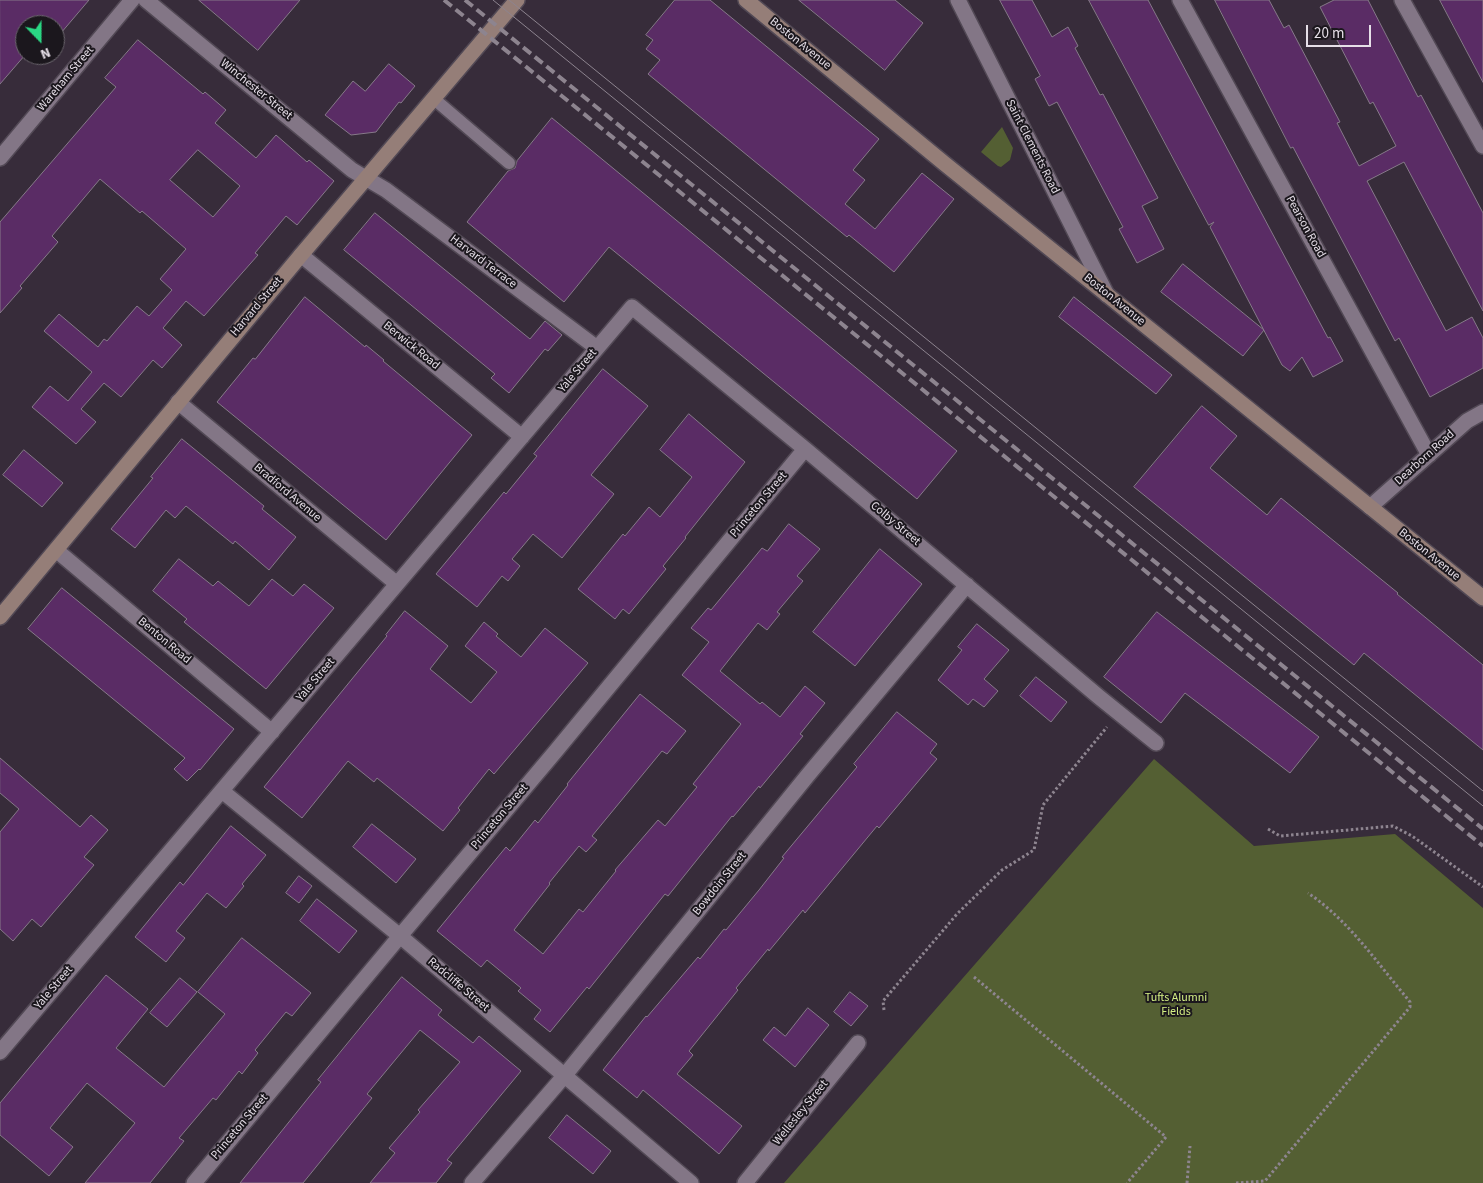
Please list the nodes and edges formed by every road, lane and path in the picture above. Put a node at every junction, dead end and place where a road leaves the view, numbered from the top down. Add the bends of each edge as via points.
1 (132, 0) edge
2 (146, 0) edge
3 (516, 0) edge
4 (746, 0) edge
5 (958, 0) edge
6 (1180, 0) edge
7 (1402, 0) edge
8 (434, 98) junction
9 (1483, 146) edge
10 (0, 158) edge
11 (509, 163) dead end
12 (366, 179) junction
13 (301, 255) junction
14 (1107, 295) junction
15 (632, 307) joint
16 (597, 348) junction
17 (178, 402) junction
18 (1483, 412) edge
19 (522, 437) junction
20 (805, 449) junction
21 (1429, 454) junction
22 (1370, 507) junction
23 (56, 550) junction
24 (397, 584) junction
25 (967, 585) junction
26 (1483, 598) edge
27 (0, 617) edge
28 (1109, 725) dead end
29 (272, 732) junction
30 (1156, 743) dead end
31 (222, 791) junction
32 (1268, 829) dead end
33 (1483, 887) edge
34 (1308, 893) dead end
35 (400, 936) junction
36 (974, 977) dead end
37 (884, 1010) dead end
38 (858, 1043) dead end
39 (0, 1052) edge
40 (566, 1075) junction
41 (1190, 1146) dead end
42 (194, 1183) edge
43 (472, 1183) edge
44 (692, 1183) edge
45 (745, 1183) edge
46 (1127, 1183) edge
47 (1187, 1183) edge
48 (1236, 1183) edge

1 - 10 street, Wareham Street
2 - 12 street, Winchester Street
3 - 8 street, Harvard Street
4 - 14 street, Boston Avenue
5 - 14 street, Saint Clements Road
6 - 21 street, Pearson Road
7 - 9 street
8 - 11 lane
8 - 12 street, Harvard Street
12 - 13 street, Harvard Street
12 - 16 street, Harvard Terrace via 386,190
13 - 17 street, Harvard Street
13 - 19 street, Berwick Road
14 - 22 street, Boston Avenue
15 - 16 street, Yale Street
15 - 20 street, Colby Street
16 - 19 street, Yale Street
17 - 23 street, Harvard Street
17 - 24 street, Bradford Avenue
18 - 21 street, Dearborn Road via 1467,421
19 - 24 street, Yale Street
20 - 25 street, Colby Street
20 - 35 street, Princeton Street
21 - 22 street, Dearborn Road
22 - 26 street, Boston Avenue
23 - 27 street, Harvard Street
23 - 29 street, Benton Road
24 - 29 street, Yale Street
25 - 30 street, Colby Street
25 - 40 street, Bowdoin Street
28 - 37 path via 1043,806 1034,850 1002,870 957,914 883,1001
29 - 31 street, Yale Street
31 - 35 street, Radcliffe Street
31 - 39 street, Yale Street
32 - 33 path via 1280,836 1393,826
34 - 48 path via 1354,932 1406,996 1410,1007 1265,1180
35 - 40 street, Radcliffe Street
35 - 42 street, Princeton Street
36 - 46 path via 1166,1137
38 - 45 street, Wellesley Street
40 - 43 street, Bowdoin Street
40 - 44 street, Radcliffe Street
41 - 47 path

